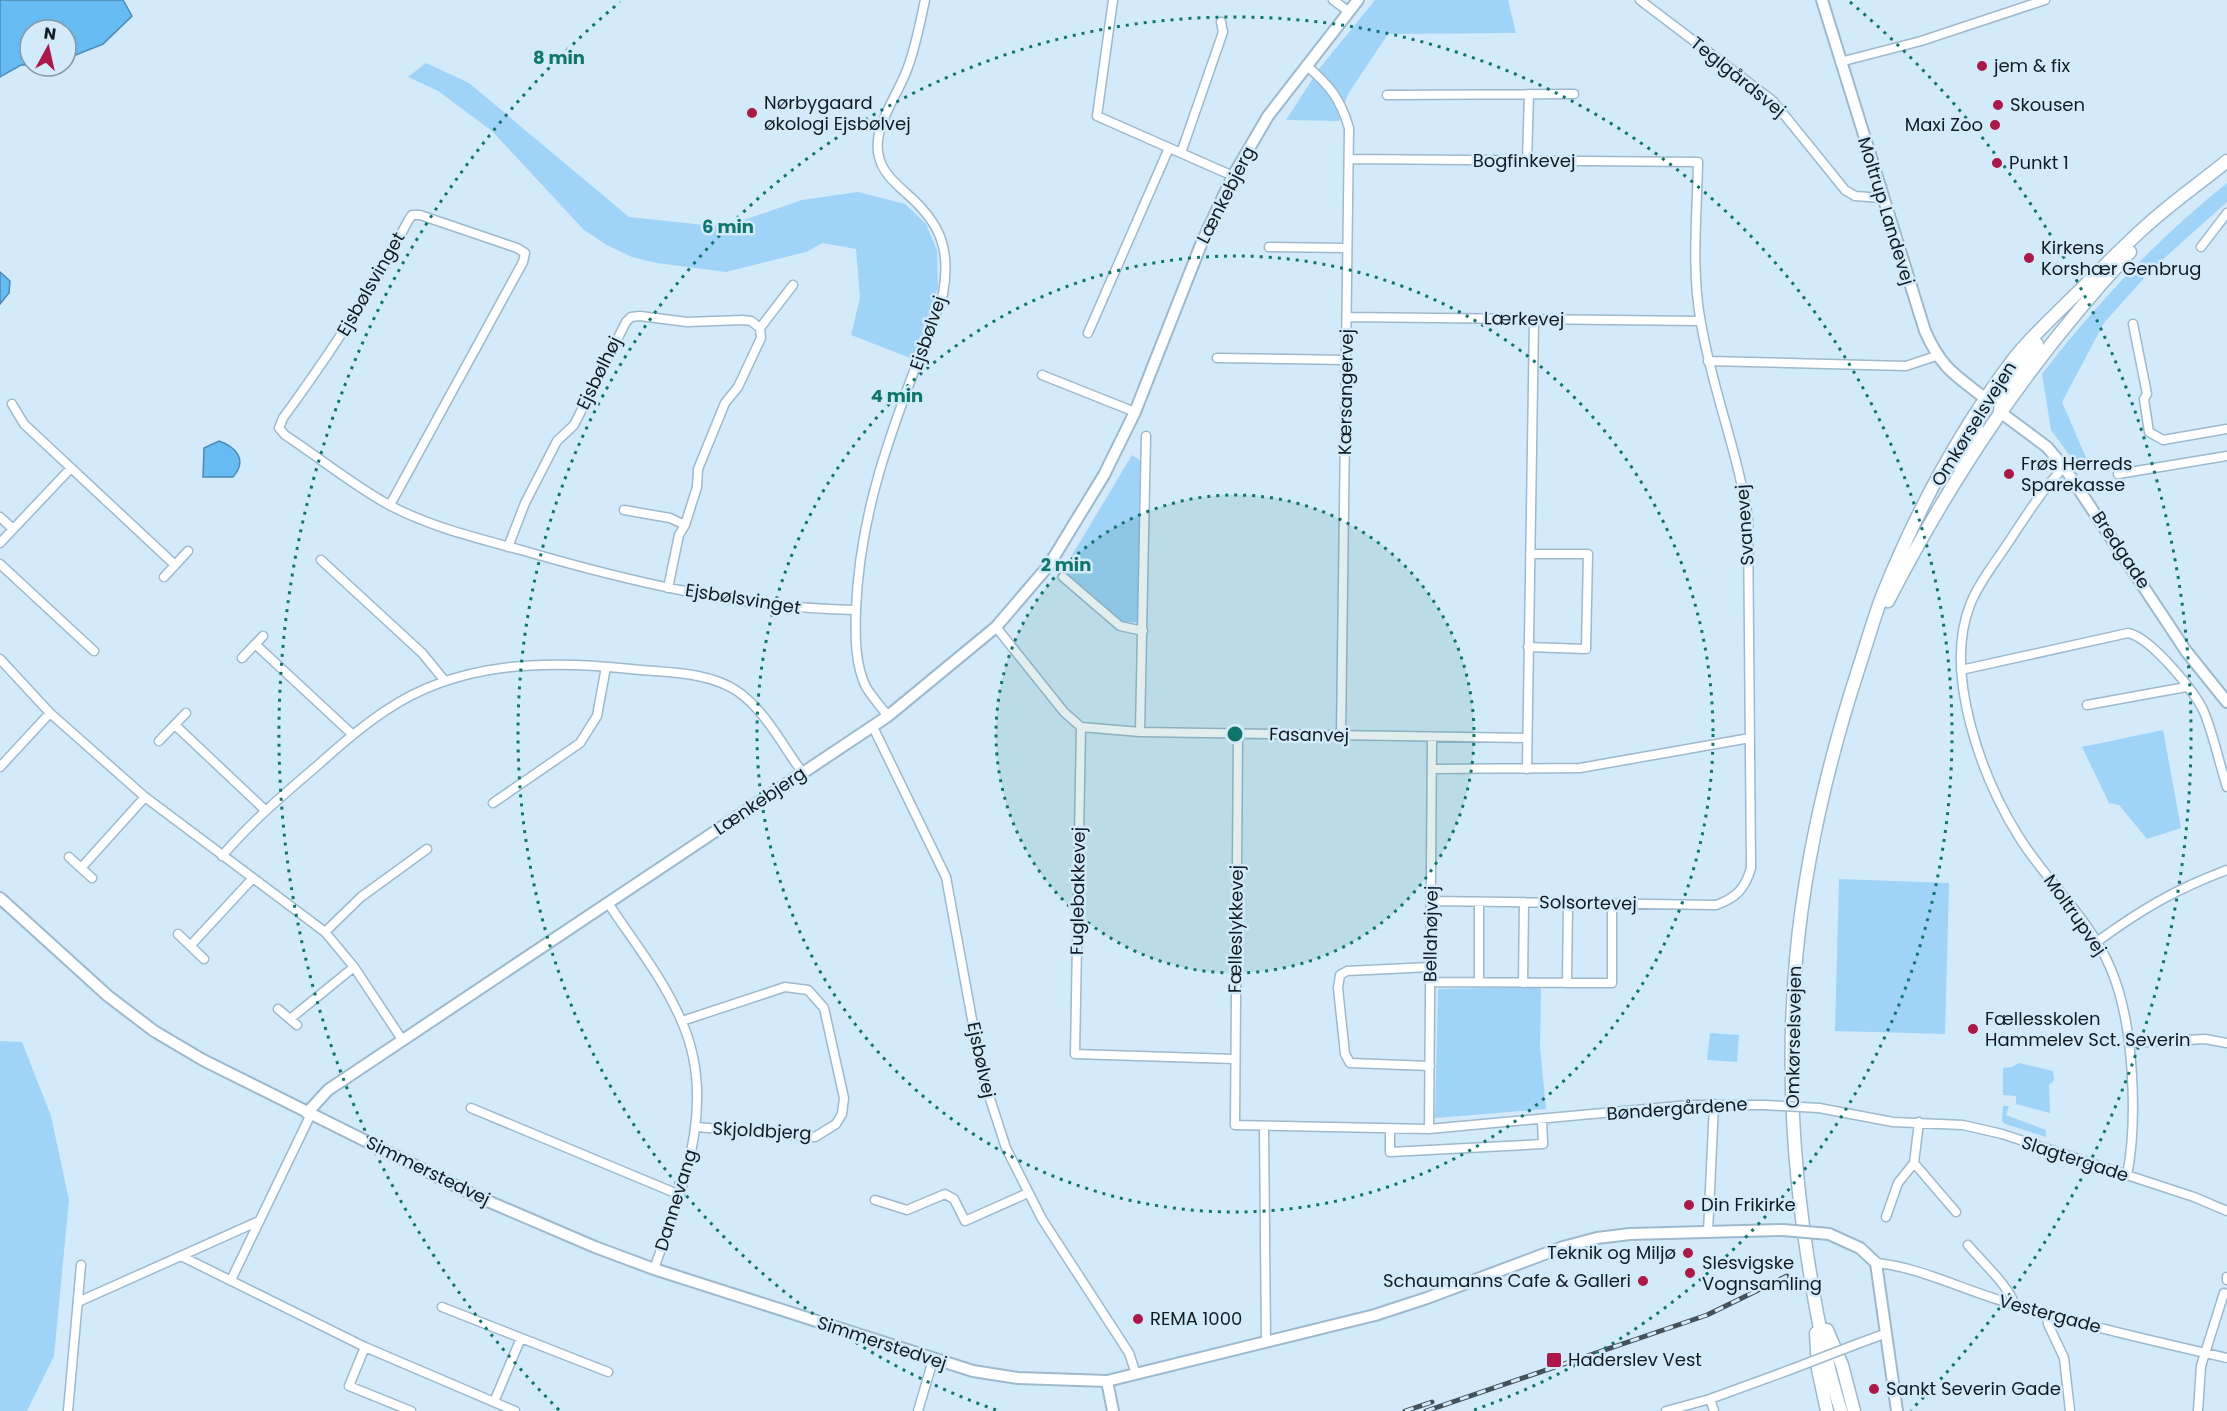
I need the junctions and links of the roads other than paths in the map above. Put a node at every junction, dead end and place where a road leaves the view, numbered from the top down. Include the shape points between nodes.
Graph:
1 (925, 0) edge
2 (1113, 0) edge
3 (1333, 0) edge
4 (1358, 0) edge
5 (1640, 0) edge
6 (1822, 0) edge
7 (2045, 0) edge
8 (1348, 11) junction
9 (1221, 22) dead end
10 (1840, 62) junction
11 (1306, 65) junction
12 (1529, 94) junction
13 (1574, 94) dead end
14 (1388, 95) dead end
15 (1169, 148) junction
16 (1181, 153) junction
17 (1350, 159) junction
18 (1527, 161) junction
19 (2227, 161) edge
20 (1698, 162) joint
21 (1233, 176) junction
22 (1883, 198) junction
23 (2178, 201) junction
24 (2227, 213) edge
25 (1269, 247) dead end
26 (2201, 247) dead end
27 (1347, 248) junction
28 (794, 285) dead end
29 (1347, 317) junction
30 (2052, 318) junction
31 (1534, 319) junction
32 (1700, 321) junction
33 (2133, 324) dead end
34 (760, 328) junction
35 (1088, 333) dead end
36 (1936, 356) junction
37 (1217, 358) dead end
38 (1346, 360) junction
39 (1708, 361) junction
40 (1042, 375) dead end
41 (1986, 399) junction
42 (12, 404) dead end
43 (1135, 412) junction
44 (2000, 412) junction
45 (2227, 429) edge
46 (1146, 436) dead end
47 (2227, 456) edge
48 (2064, 467) junction
49 (71, 468) junction
50 (2118, 474) dead end
51 (390, 505) junction
52 (624, 510) dead end
53 (1936, 511) junction
54 (0, 517) edge
55 (685, 525) junction
56 (13, 529) junction
57 (0, 543) edge
58 (508, 547) junction
59 (188, 551) dead end
60 (1530, 554) junction
61 (321, 560) dead end
62 (0, 564) edge
63 (175, 565) junction
64 (164, 577) dead end
65 (1063, 578) dead end
66 (668, 588) junction
67 (856, 610) junction
68 (996, 627) junction
69 (1143, 631) junction
70 (263, 636) dead end
71 (255, 644) junction
72 (1528, 647) junction
73 (94, 651) dead end
74 (242, 658) dead end
75 (0, 659) edge
76 (1860, 666) junction
77 (606, 667) junction
78 (1961, 670) junction
79 (445, 681) junction
80 (2186, 687) junction
81 (2227, 702) edge
82 (2087, 705) dead end
83 (50, 713) junction
84 (186, 713) dead end
85 (888, 716) junction
86 (175, 725) junction
87 (873, 727) junction
88 (1081, 727) junction
89 (1140, 732) junction
90 (1238, 734) junction
91 (353, 735) junction
92 (1341, 735) junction
93 (1432, 738) junction
94 (1526, 738) junction
95 (1750, 738) junction
96 (159, 741) dead end
97 (0, 767) edge
98 (1433, 769) junction
99 (1527, 769) junction
100 (802, 772) junction
101 (2227, 788) edge
102 (145, 797) junction
103 (493, 803) dead end
104 (265, 810) junction
105 (427, 849) dead end
106 (69, 856) dead end
107 (222, 856) junction
108 (81, 868) junction
109 (2227, 870) edge
110 (92, 878) dead end
111 (253, 878) junction
112 (1741, 891) joint
113 (0, 898) edge
114 (1431, 901) junction
115 (1479, 902) junction
116 (608, 903) junction
117 (1524, 903) junction
118 (1568, 903) junction
119 (1612, 904) junction
120 (325, 932) junction
121 (178, 934) dead end
122 (2098, 941) junction
123 (190, 946) junction
124 (204, 958) dead end
125 (354, 967) junction
126 (1430, 967) junction
127 (1430, 982) junction
128 (1479, 982) junction
129 (1523, 983) junction
130 (1567, 983) junction
131 (278, 1009) dead end
132 (682, 1021) junction
133 (403, 1041) junction
134 (2130, 1043) junction
135 (2227, 1043) edge
136 (1234, 1059) junction
137 (1430, 1066) junction
138 (1714, 1104) junction
139 (471, 1108) dead end
140 (309, 1113) junction
141 (1542, 1120) junction
142 (1919, 1122) junction
143 (1235, 1125) joint
144 (697, 1127) junction
145 (1264, 1127) junction
146 (1429, 1129) junction
147 (1390, 1130) junction
148 (1914, 1163) junction
149 (2127, 1176) junction
150 (1028, 1193) junction
151 (680, 1195) junction
152 (875, 1200) dead end
153 (2227, 1211) edge
154 (1956, 1212) dead end
155 (1886, 1217) dead end
156 (259, 1221) junction
157 (1708, 1232) junction
158 (1968, 1245) dead end
159 (181, 1256) junction
160 (1876, 1263) junction
161 (81, 1265) dead end
162 (654, 1269) junction
163 (231, 1280) junction
164 (2224, 1293) dead end
165 (1813, 1296) junction
166 (78, 1302) junction
167 (2015, 1305) junction
168 (442, 1306) dead end
169 (2047, 1314) junction
170 (1884, 1334) junction
171 (521, 1338) junction
172 (1266, 1342) junction
173 (365, 1347) junction
174 (2206, 1353) junction
175 (2227, 1358) edge
176 (933, 1360) junction
177 (608, 1372) dead end
178 (1136, 1374) junction
179 (1107, 1380) junction
180 (1710, 1400) junction
181 (494, 1402) junction
182 (68, 1411) edge
183 (411, 1411) edge
184 (515, 1411) edge
185 (918, 1411) edge
186 (1113, 1411) edge
187 (1666, 1411) edge
188 (1714, 1411) edge
189 (1827, 1411) edge
190 (1841, 1411) edge
191 (1854, 1411) edge
192 (1897, 1411) edge
193 (2070, 1411) edge
194 (2198, 1411) edge

1 - 67 street, Ejsbølvej via 907,70 883,123 879,157 890,179 921,206 937,227 946,251 947,273 943,294 876,477 862,539
2 - 15 street via 1097,116
3 - 8 street
4 - 8 street, Lænkebjerg
5 - 22 street, Teglgårdsvej via 1773,101 1845,190 1855,196
6 - 10 street, Moltrup Landevej
7 - 10 street via 1921,41
8 - 11 street, Lænkebjerg
9 - 16 street via 1222,32
10 - 22 street, Moltrup Landevej
11 - 17 street, Kærsangervej via 1342,105 1349,128
11 - 21 street, Lænkebjerg via 1268,116
12 - 13 street
12 - 14 street
12 - 18 street
15 - 16 street
15 - 35 street
16 - 21 street
17 - 18 street, Bogfinkevej
17 - 27 street, Kærsangervej
18 - 20 street, Bogfinkevej
19 - 23 main road, Omkørselsvejen
20 - 32 street, Svanevej
21 - 43 street, Lænkebjerg via 1202,242
22 - 36 street, Moltrup Landevej via 1915,307
23 - 30 main road, Omkørselsvejen via 2148,224
23 - 44 main road, Omkørselsvejen via 2092,292
24 - 26 street
25 - 27 street
27 - 29 street, Kærsangervej
28 - 34 street
29 - 31 street, Lærkevej
29 - 38 street, Kærsangervej
30 - 41 main road, Omkørselsvejen via 2014,358
30 - 44 main road via 2005,386
31 - 32 street, Lærkevej
31 - 60 street
32 - 39 street, Svanevej
33 - 45 street via 2149,432 2163,440
34 - 55 street via 761,338 726,403 698,469 697,487
34 - 58 street, Ejsbølhøj via 743,320 687,322 631,317 574,425 557,441 525,503
36 - 39 street via 1906,366
36 - 41 street, Moltrup Landevej via 1951,374
37 - 38 street
38 - 92 street, Kærsangervej
39 - 95 street, Svanevej via 1742,477 1748,519
40 - 43 street
41 - 44 main road
41 - 53 main road via 1980,423 1949,477
41 - 76 main road, Omkørselsvejen via 1948,459 1907,540 1882,597
42 - 49 street via 24,424
43 - 68 street, Lænkebjerg via 1104,475 1049,565
44 - 48 street, Bredgade via 2047,447
44 - 53 main road, Omkørselsvejen
46 - 69 street
47 - 50 street
48 - 78 street, Moltrupvej via 2042,490 1970,605
48 - 81 street, Bredgade via 2186,651
49 - 56 street
49 - 63 street
51 - 51 street, Ejsbølsvinget via 525,254 420,215 412,215 408,220 371,291 279,428
51 - 58 street, Ejsbølsvinget
52 - 55 street via 670,518
53 - 76 main road, Omkørselsvejen via 1887,603
54 - 56 street
55 - 66 street via 679,535
56 - 57 street
58 - 66 street, Ejsbølsvinget
59 - 63 street
60 - 72 street
60 - 72 street via 1587,554 1586,649
61 - 79 street via 422,653
62 - 73 street
63 - 64 street
65 - 69 street via 1120,626
66 - 67 street, Ejsbølsvinget via 741,603
67 - 85 street, Ejsbølvej via 859,662 866,687
68 - 85 street, Lænkebjerg
68 - 88 street via 1064,712
69 - 89 street
70 - 71 street
71 - 74 street
71 - 91 street
72 - 94 street
75 - 83 street
76 - 165 main road, Omkørselsvejen via 1823,789 1795,945 1791,1082 1797,1182
77 - 79 street via 516,665
77 - 100 street via 704,678 738,692 757,710
77 - 103 street via 597,716 580,743
78 - 80 street via 2128,633 2147,642
78 - 122 street, Moltrupvej via 1979,750 1998,799 2020,839
79 - 91 street via 412,695
80 - 82 street
80 - 101 street via 2204,710
83 - 97 street
83 - 102 street
84 - 86 street
85 - 87 street, Lænkebjerg
86 - 96 street
86 - 104 street
87 - 100 street, Lænkebjerg
87 - 150 street, Ejsbølvej via 946,877 982,1074 1006,1148
88 - 89 street, Fasanvej
88 - 136 street, Fuglebakkevej via 1075,1054
89 - 90 street, Fasanvej
90 - 92 street, Fasanvej
90 - 136 street, Fælleslykkevej
91 - 104 street
92 - 93 street, Fasanvej
93 - 94 street, Fasanvej
93 - 98 street, Bellahøjvej
94 - 99 street
95 - 99 street via 1615,764
95 - 112 street, Svanevej via 1751,868
98 - 99 street
98 - 114 street, Bellahøjvej
100 - 116 street, Lænkebjerg
102 - 107 street
102 - 108 street
104 - 107 street
105 - 120 street via 361,897
106 - 108 street
107 - 111 street
108 - 110 street
109 - 122 street via 2145,907
111 - 120 street
111 - 123 street
112 - 119 street, Solsortevej via 1716,905
113 - 140 street, Simmerstedvej via 108,996 154,1031
114 - 115 street, Solsortevej
114 - 126 street, Bellahøjvej
115 - 117 street, Solsortevej
115 - 128 street
116 - 132 street, Dannevang
116 - 133 street, Lænkebjerg
117 - 118 street, Solsortevej
117 - 129 street
118 - 119 street, Solsortevej
118 - 130 street
119 - 130 street via 1612,983
120 - 125 street
121 - 123 street
122 - 134 street, Moltrupvej via 2118,988
123 - 124 street
125 - 131 street via 293,1022
125 - 133 street
126 - 127 street, Bellahøjvej
126 - 137 street via 1347,971 1340,975 1338,988 1345,1054 1350,1063
127 - 128 street
127 - 137 street, Bellahøjvej
128 - 129 street
129 - 130 street
132 - 144 street, Dannevang via 697,1084
132 - 144 street, Skjoldbjerg via 785,987 808,990 824,1008 844,1098 836,1124 815,1137
133 - 140 street, Lænkebjerg via 328,1090
134 - 135 street via 2205,1038
134 - 149 street, Moltrupvej via 2132,1137
136 - 143 street, Fælleslykkevej
137 - 146 street, Bellahøjvej
138 - 141 street, Bøndergårdene
138 - 142 street, Bøndergårdene, bridge via 1820,1108 1893,1122
138 - 157 street
139 - 151 street
140 - 156 street
140 - 162 street, Simmerstedvej via 476,1196
141 - 146 street, Bøndergårdene
141 - 147 street via 1543,1144 1461,1150 1390,1152
142 - 148 street
142 - 149 street, Slagtergade via 1963,1125 2002,1134
143 - 145 street, Bøndergårdene
144 - 151 street, Dannevang
145 - 147 street, Bøndergårdene
145 - 172 street
146 - 147 street, Bøndergårdene
148 - 154 street
148 - 155 street via 1899,1183
149 - 153 street, Slagtergade
150 - 152 street via 965,1221 954,1199 945,1194 907,1210
150 - 178 street, Ejsbølvej via 1129,1353
151 - 162 street, Dannevang
156 - 159 street
156 - 163 street
157 - 160 street, Simmerstedvej, bridge via 1783,1230 1829,1234 1852,1243
157 - 172 street, Simmerstedvej via 1630,1234 1563,1247 1427,1298
158 - 167 street via 2011,1292
159 - 163 street
159 - 166 street
160 - 167 street, Vestergade via 1896,1265
160 - 170 street
161 - 166 street
162 - 176 street, Simmerstedvej
163 - 173 street
164 - 174 street
165 - 189 main road via 1818,1369
165 - 190 main road, Omkørselsvejen
165 - 191 main road via 1842,1365
166 - 182 street
167 - 169 street, Vestergade
168 - 171 street
169 - 174 street, Vestergade
169 - 193 street via 2064,1358
170 - 180 street, bridge
170 - 192 street
171 - 177 street
171 - 181 street
172 - 178 street, Simmerstedvej
173 - 181 street
173 - 183 street via 349,1386
174 - 175 street, Vestergade
174 - 194 street via 2201,1366
176 - 179 street, Simmerstedvej via 1018,1378
176 - 185 street
178 - 179 street, Simmerstedvej
179 - 186 street
180 - 187 street
180 - 188 street
181 - 184 street

